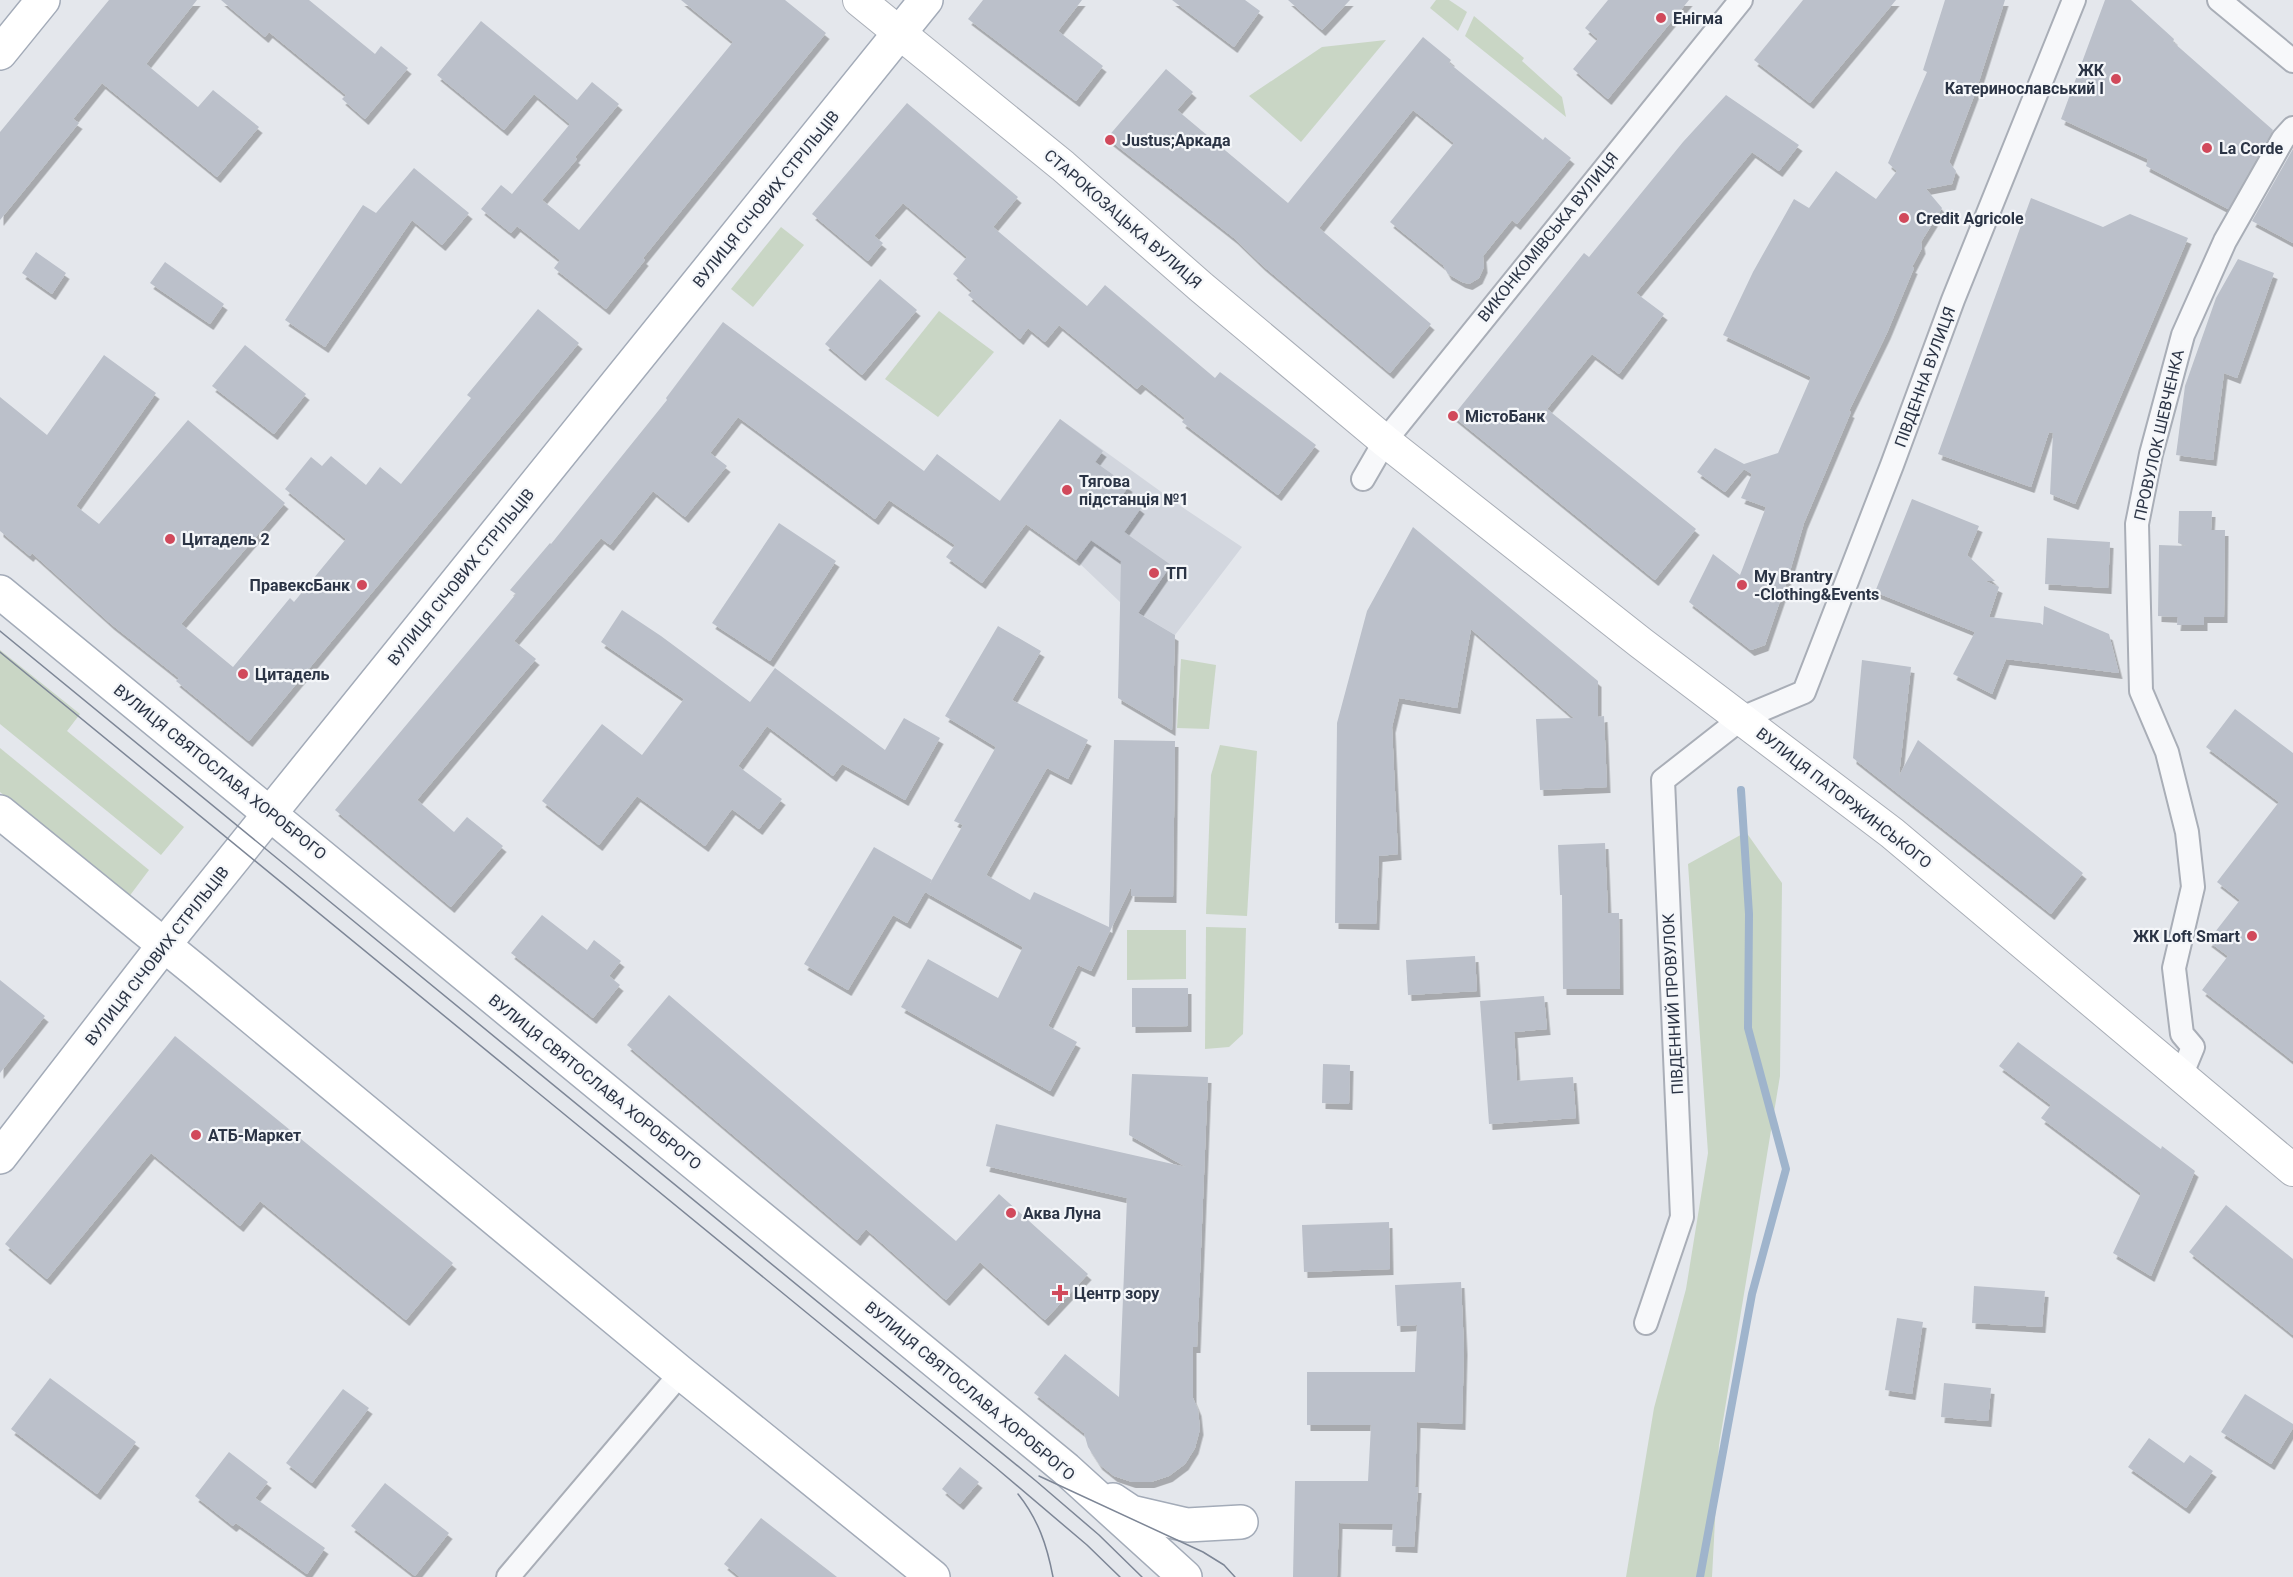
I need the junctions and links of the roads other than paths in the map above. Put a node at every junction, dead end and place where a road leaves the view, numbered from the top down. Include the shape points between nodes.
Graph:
1 (43, 0) edge
2 (859, 0) edge
3 (926, 0) edge
4 (1741, 0) edge
5 (2074, 0) edge
6 (2219, 0) edge
7 (900, 32) junction
8 (0, 53) edge
9 (2293, 61) edge
10 (2293, 128) edge
11 (1385, 441) junction
12 (1363, 479) dead end
13 (0, 592) edge
14 (1742, 718) junction
15 (0, 812) edge
16 (271, 814) junction
17 (164, 945) junction
18 (2181, 1076) junction
19 (0, 1157) edge
20 (2293, 1170) edge
21 (1646, 1323) dead end
22 (681, 1373) junction
23 (1066, 1469) junction
24 (1241, 1522) dead end
25 (508, 1577) edge
26 (933, 1577) edge
27 (1185, 1577) edge

1 - 8 main road
2 - 7 street, СТАРОКОЗАЦЬКА ВУЛИЦЯ
3 - 7 main road, ВУЛИЦЯ СІЧОВИХ СТРІЛЬЦІВ
4 - 11 street, ВИКОНКОМІВСЬКА ВУЛИЦЯ
5 - 14 street, ПІВДЕННА ВУЛИЦЯ via 1953,300 1804,692
6 - 9 street
7 - 11 street, СТАРОКОЗАЦЬКА ВУЛИЦЯ
7 - 16 main road, ВУЛИЦЯ СІЧОВИХ СТРІЛЬЦІВ
10 - 18 street, ПРОВУЛОК ШЕВЧЕНКА via 2225,241 2183,335 2137,524 2141,691 2167,752 2187,832 2193,887 2174,968 2182,1034 2193,1047
11 - 12 street, ВИКОНКОМІВСЬКА ВУЛИЦЯ
11 - 14 street, ВУЛИЦЯ ПАТОРЖИНСЬКОГО
13 - 16 main road, ВУЛИЦЯ СВЯТОСЛАВА ХОРОБРОГО
14 - 18 street, ВУЛИЦЯ ПАТОРЖИНСЬКОГО via 1892,833
14 - 21 street, ПІВДЕННИЙ ПРОВУЛОК via 1663,780 1682,1217
15 - 17 main road
16 - 17 main road, ВУЛИЦЯ СІЧОВИХ СТРІЛЬЦІВ
16 - 23 main road, ВУЛИЦЯ СВЯТОСЛАВА ХОРОБРОГО
17 - 19 main road, ВУЛИЦЯ СІЧОВИХ СТРІЛЬЦІВ
17 - 22 main road
18 - 20 street, ВУЛИЦЯ ПАТОРЖИНСЬКОГО
22 - 25 street
22 - 26 main road
23 - 24 main road via 1131,1512 1187,1525
23 - 27 main road, ВУЛИЦЯ СВЯТОСЛАВА ХОРОБРОГО

